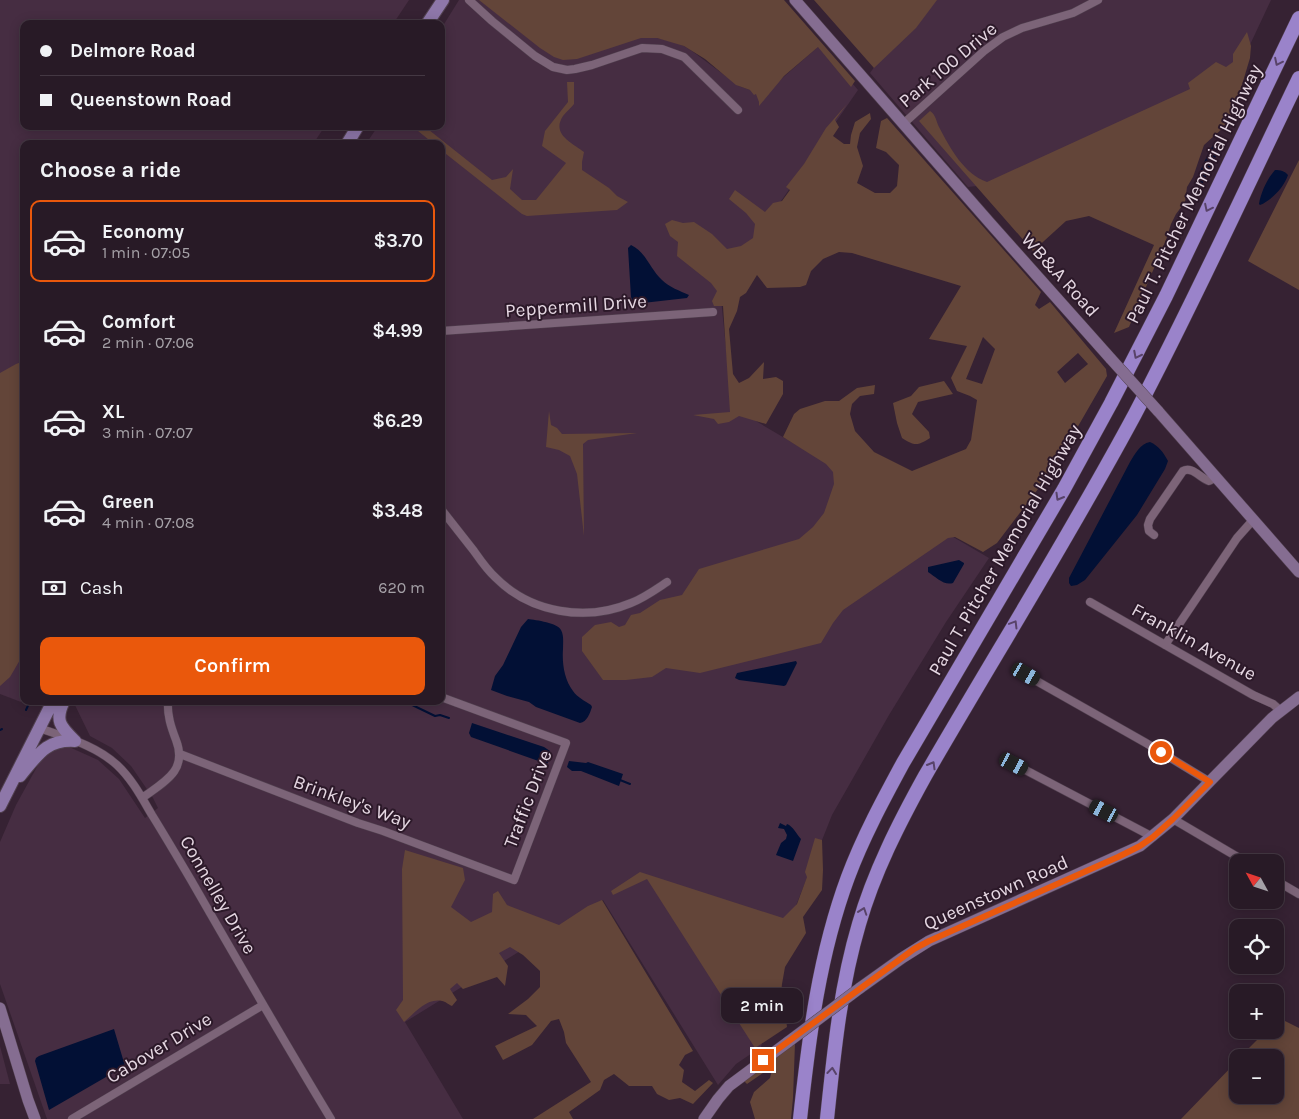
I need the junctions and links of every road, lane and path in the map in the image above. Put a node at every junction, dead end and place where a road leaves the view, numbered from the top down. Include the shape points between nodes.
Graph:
1 (443, 0) edge
2 (469, 0) edge
3 (795, 0) edge
4 (1098, 0) edge
5 (1299, 18) edge
6 (430, 20) edge
7 (1299, 78) edge
8 (738, 110) dead end
9 (904, 124) junction
10 (713, 312) dead end
11 (445, 331) edge
12 (1215, 478) junction
13 (445, 514) edge
14 (1252, 520) junction
15 (1154, 535) dead end
16 (1299, 572) edge
17 (667, 582) dead end
18 (1090, 602) dead end
19 (1164, 645) junction
20 (1026, 674) dead end
21 (1299, 697) edge
22 (445, 698) edge
23 (51, 705) edge
24 (63, 705) edge
25 (168, 705) edge
26 (1281, 711) junction
27 (39, 728) junction
28 (75, 740) junction
29 (180, 754) junction
30 (1014, 764) dead end
31 (1210, 782) junction
32 (6, 794) junction
33 (142, 798) junction
34 (0, 806) edge
35 (1173, 819) junction
36 (1153, 837) junction
37 (1232, 854) edge
38 (514, 880) joint
39 (1284, 885) edge
40 (1299, 894) edge
41 (262, 1005) junction
42 (0, 1008) edge
43 (35, 1119) edge
44 (72, 1119) edge
45 (331, 1119) edge
46 (704, 1119) edge
47 (800, 1119) edge
48 (827, 1119) edge

1 - 6 main road
2 - 8 street via 535,56 553,67 575,70 642,48 662,49 684,57
3 - 9 street, WB&A Road
4 - 9 street, Park 100 Drive via 1073,13 1003,37
5 -> 47 highway, Paul T. Pitcher Memorial Highway via 1111,403 1064,489 902,763 861,845 825,952
48 -> 7 highway via 835,1040 848,965 871,887 884,857 926,776 1134,414
9 - 12 street, WB&A Road, bridge
10 - 11 street, Peppermill Drive
12 - 14 street, WB&A Road
12 - 15 street via 1209,482 1190,470 1183,471 1150,518 1149,531
13 - 17 street via 497,580 522,598 543,607 575,613 610,610 639,600
14 - 16 street, WB&A Road
14 - 19 street
18 - 19 street, Franklin Avenue
19 - 26 street, Franklin Avenue
20 - 31 street
21 - 26 street, Queenstown Road
22 - 38 street, Traffic Drive via 566,742
23 - 27 main road
24 - 28 main road via 60,724
25 - 29 street via 169,721
26 - 31 street, Queenstown Road
27 - 28 street, Connelley Drive
27 - 32 main road
28 - 32 main road via 58,742 43,749
28 - 33 street, Connelley Drive via 113,762
29 - 33 street via 171,776
29 - 38 street, Brinkley's Way
30 - 36 street
31 - 35 street, Queenstown Road
32 - 34 main road
33 - 41 street, Connelley Drive
35 - 36 street, Queenstown Road
35 - 37 street
36 - 46 street, Queenstown Road, bridge via 1122,856 929,941 729,1086
39 - 40 street
41 - 44 street, Cabover Drive
41 - 45 street, Connelley Drive
42 - 43 street

